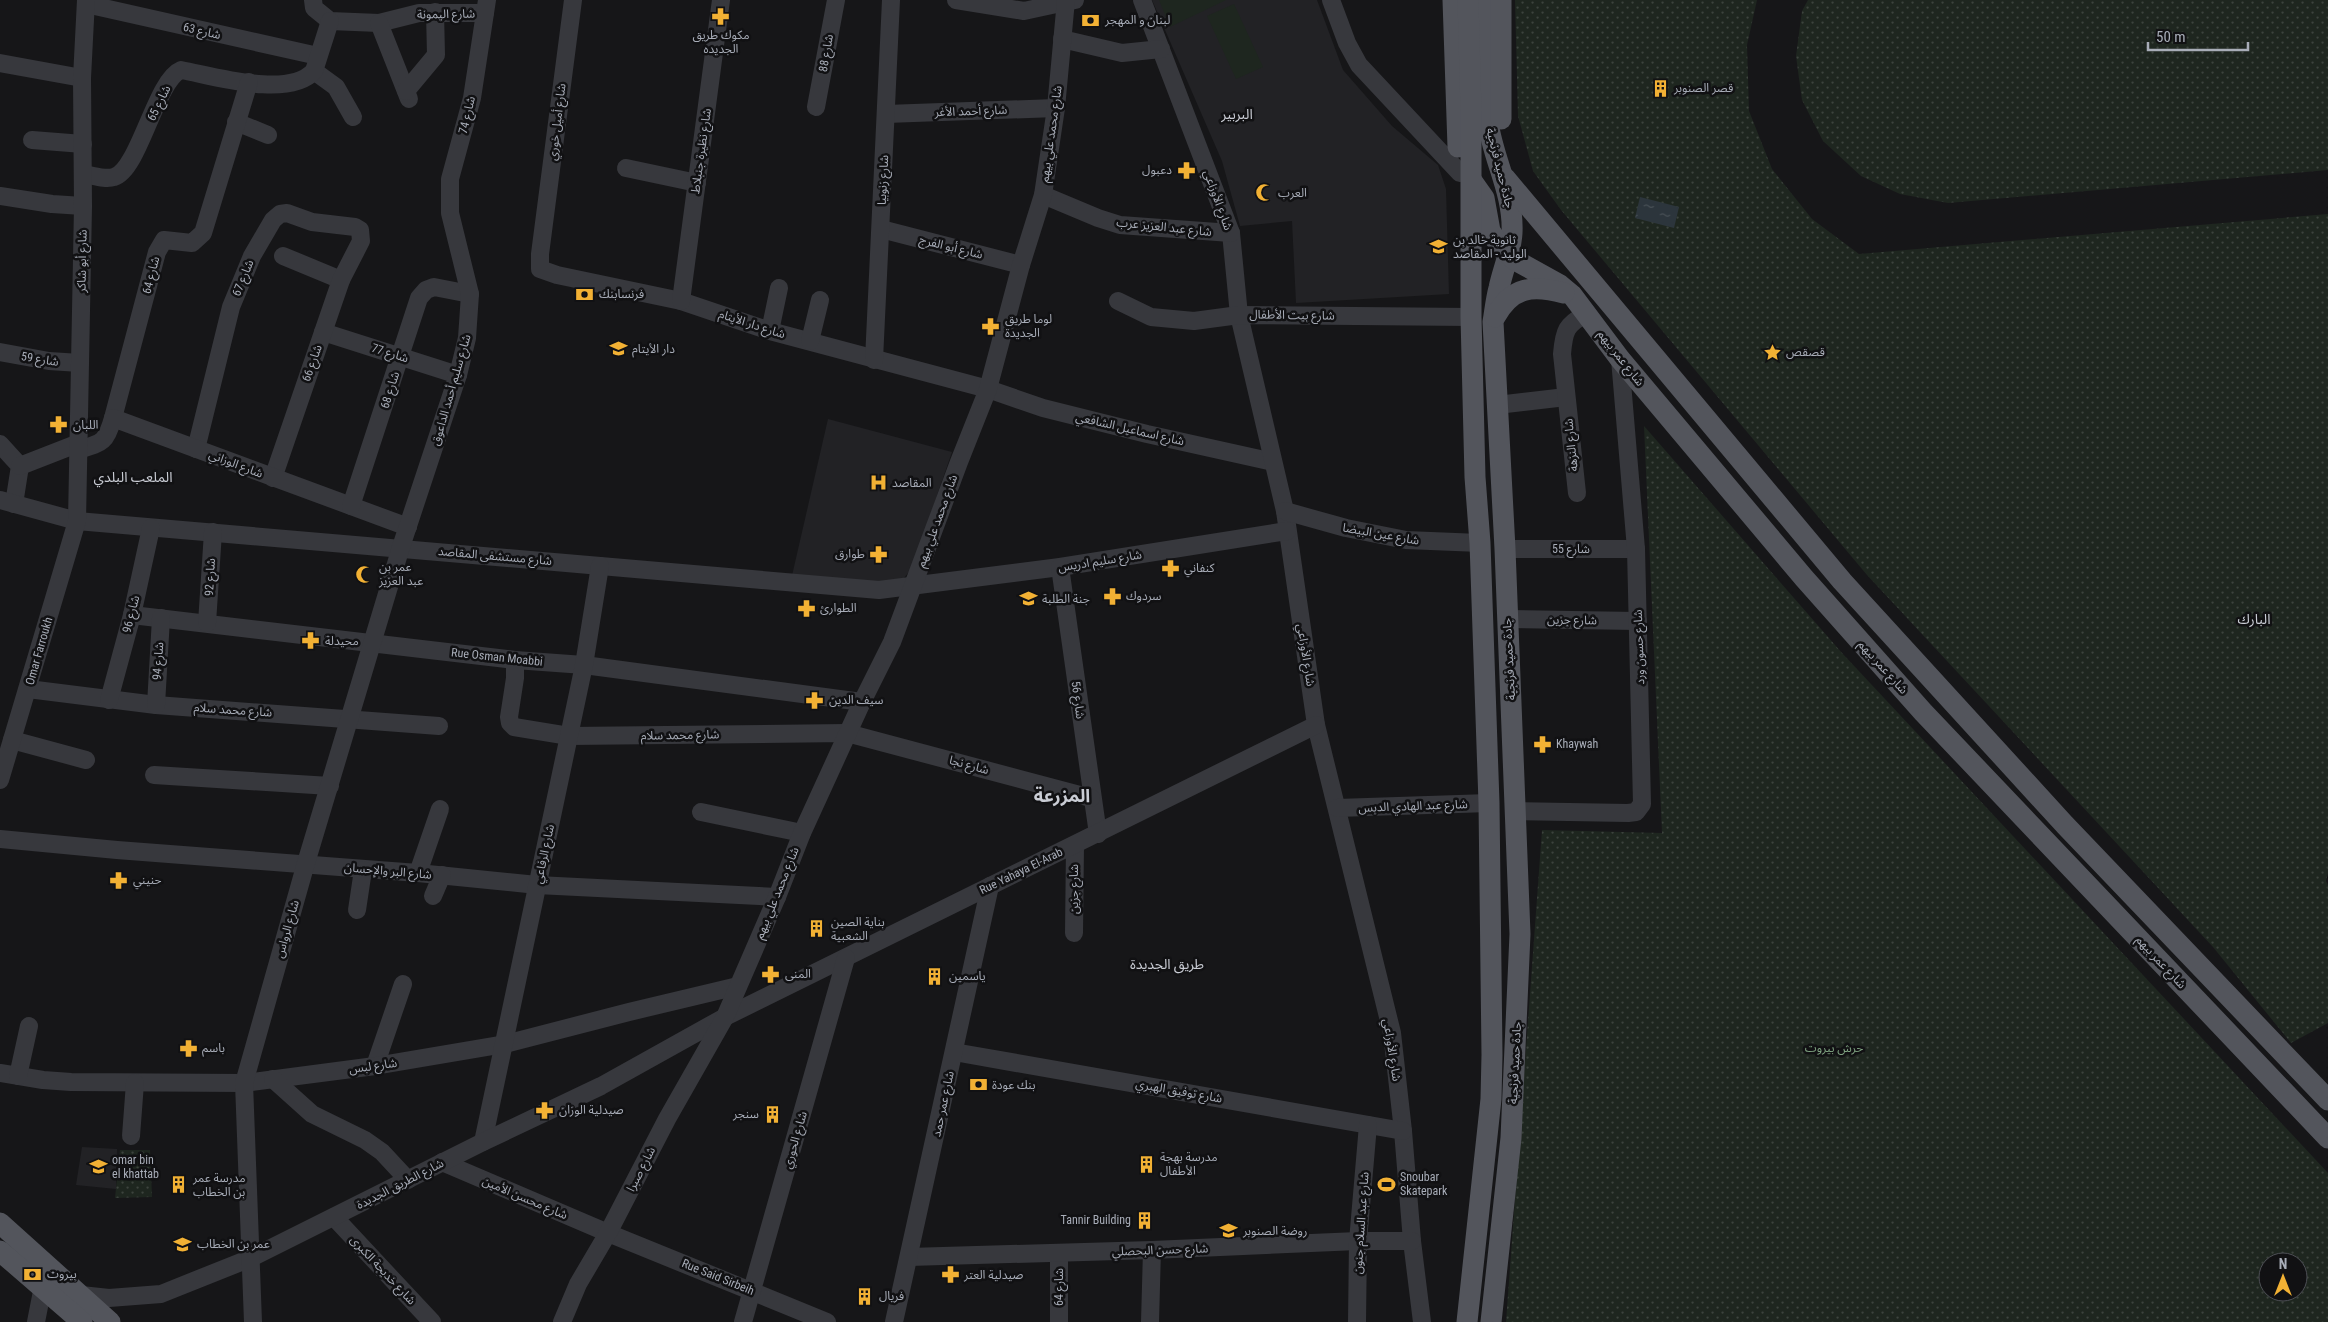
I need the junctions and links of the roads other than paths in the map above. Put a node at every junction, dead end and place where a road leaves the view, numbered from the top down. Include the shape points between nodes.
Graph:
1 (313, 0) edge
2 (573, 0) edge
3 (721, 0) edge
4 (836, 0) edge
5 (890, 0) edge
6 (956, 0) edge
7 (1142, 0) edge
8 (1331, 0) edge
9 (1453, 0) edge
10 (1468, 0) edge
11 (1484, 0) edge
12 (1500, 0) edge
13 (86, 2) edge
14 (1060, 2) edge
15 (486, 7) edge
16 (435, 12) junction
17 (330, 21) junction
18 (379, 23) junction
19 (1062, 39) junction
20 (1161, 49) junction
21 (0, 63) edge
22 (316, 63) junction
23 (82, 78) junction
24 (249, 82) junction
25 (816, 107) dead end
26 (1056, 108) junction
27 (886, 114) junction
28 (353, 117) dead end
29 (236, 122) junction
30 (268, 135) dead end
31 (32, 140) dead end
32 (83, 144) junction
33 (626, 168) dead end
34 (1502, 170) junction
35 (83, 174) junction
36 (1465, 176) junction
37 (697, 183) junction
38 (1042, 195) junction
39 (0, 196) edge
40 (83, 206) junction
41 (454, 229) joint
42 (881, 229) junction
43 (1230, 233) junction
44 (542, 244) joint
45 (356, 250) joint
46 (283, 256) dead end
47 (1509, 256) junction
48 (1021, 265) junction
49 (341, 280) junction
50 (779, 288) dead end
51 (470, 294) junction
52 (1572, 295) junction
53 (820, 300) dead end
54 (681, 301) junction
55 (1118, 301) dead end
56 (1587, 313) junction
57 (1239, 315) junction
58 (1471, 317) junction
59 (1492, 322) junction
60 (770, 331) junction
61 (322, 332) junction
62 (1636, 335) junction
63 (810, 342) junction
64 (0, 352) edge
65 (400, 355) junction
66 (1620, 359) junction
67 (874, 360) junction
68 (80, 363) junction
69 (458, 375) junction
70 (988, 389) junction
71 (1566, 398) junction
72 (1497, 405) junction
73 (113, 418) junction
74 (0, 444) edge
75 (78, 447) junction
76 (196, 449) junction
77 (1273, 462) junction
78 (20, 466) junction
79 (273, 478) junction
80 (1577, 493) dead end
81 (7, 502) edge
82 (351, 506) junction
83 (1285, 511) junction
84 (77, 521) junction
85 (408, 527) junction
86 (151, 528) junction
87 (213, 532) junction
88 (1287, 532) junction
89 (1480, 544) junction
90 (401, 548) junction
91 (1505, 549) junction
92 (1636, 549) junction
93 (600, 566) junction
94 (1060, 567) junction
95 (913, 586) junction
96 (132, 615) junction
97 (161, 618) junction
98 (1507, 619) junction
99 (1638, 621) junction
100 (207, 623) junction
101 (373, 642) junction
102 (515, 660) junction
103 (584, 665) junction
104 (28, 689) junction
105 (109, 700) junction
106 (862, 702) junction
107 (156, 705) junction
108 (351, 718) junction
109 (1316, 725) junction
110 (438, 726) dead end
111 (848, 732) junction
112 (568, 736) junction
113 (12, 740) junction
114 (86, 760) dead end
115 (154, 775) dead end
116 (0, 780) edge
117 (330, 786) junction
118 (1091, 798) junction
119 (1489, 803) junction
120 (1337, 808) junction
121 (440, 809) dead end
122 (1514, 812) junction
123 (707, 818) dead end
124 (802, 833) junction
125 (1098, 834) junction
126 (0, 839) edge
127 (1075, 845) junction
128 (306, 863) junction
129 (363, 870) junction
130 (418, 872) junction
131 (442, 875) junction
132 (537, 885) junction
133 (990, 886) junction
134 (433, 896) dead end
135 (777, 897) junction
136 (357, 910) dead end
137 (1074, 933) dead end
138 (846, 958) junction
139 (403, 984) dead end
140 (738, 986) junction
141 (725, 1018) junction
142 (29, 1026) dead end
143 (505, 1044) junction
144 (954, 1052) junction
145 (375, 1066) junction
146 (0, 1073) edge
147 (18, 1076) junction
148 (273, 1079) junction
149 (134, 1083) junction
150 (244, 1083) junction
151 (2328, 1100) edge
152 (1368, 1125) junction
153 (1404, 1131) junction
154 (131, 1136) dead end
155 (2328, 1138) edge
156 (483, 1142) junction
157 (442, 1162) junction
158 (408, 1180) junction
159 (334, 1217) junction
160 (0, 1223) edge
161 (608, 1234) junction
162 (1358, 1241) junction
163 (1412, 1242) junction
164 (1152, 1250) junction
165 (0, 1251) edge
166 (1059, 1253) junction
167 (909, 1257) junction
168 (251, 1258) junction
169 (48, 1267) junction
170 (42, 1288) junction
171 (752, 1291) junction
172 (81, 1295) junction
173 (63, 1307) junction
174 (36, 1322) edge
175 (82, 1322) edge
176 (110, 1322) edge
177 (254, 1322) edge
178 (432, 1322) edge
179 (562, 1322) edge
180 (743, 1322) edge
181 (827, 1322) edge
182 (894, 1322) edge
183 (1059, 1322) edge
184 (1150, 1322) edge
185 (1357, 1322) edge
186 (1422, 1322) edge
187 (1467, 1322) edge
188 (1491, 1322) edge

1 - 17 street via 314,8
2 - 44 street, شارع أميل خوري
3 - 37 street, شارع نظيرة جنبلاط via 700,99
4 - 25 street, شارع 88
5 - 27 street, شارع زنوبيا
6 - 14 street via 1024,11
7 - 20 street, شارع الأوزاعي
8 - 36 street, شارع عمر بيهم via 1359,65
9 - 36 main road via 1455,108
10 - 36 main road, جادة حميد فرنجية
11 - 34 main road, جادة حميد فرنجية via 1488,120 1492,145
12 - 34 main road
13 - 22 street, شارع 63 via 232,38
13 - 23 street, شارع أبو شاكر
14 - 19 street, شارع محمد علي بيهم
15 - 16 street, شارع اليمونة
15 - 41 street, شارع 74 via 472,98 450,179 450,213
16 - 18 street, شارع اليمونة
16 - 18 street via 436,55 408,96
17 - 18 street, شارع اليمونة
17 - 22 street
19 - 20 street via 1122,53
19 - 26 street, شارع محمد علي بيهم
20 - 43 street, شارع الأوزاعي
21 - 23 street
22 - 24 street, شارع 65 via 309,77 285,84
22 - 28 street via 336,87
23 - 32 street, شارع أبو شاكر
24 - 29 street, شارع 64
24 - 35 street, شارع 65 via 177,71 123,172 108,178
26 - 27 street, شارع أحمد الأغر
26 - 38 street, شارع محمد علي بيهم
27 - 42 street, شارع زنوبيا
29 - 30 street
29 - 73 street, شارع 64 via 203,233 192,242 164,240 157,252
31 - 32 street
32 - 35 street, شارع أبو شاكر
33 - 37 street
34 - 47 main road, جادة حميد فرنجية via 1511,212
34 - 62 main road, شارع عمر بيهم
35 - 40 street, شارع أبو شاكر
36 - 47 main road, شارع عمر بيهم via 1484,198 1490,231
36 - 58 main road, جادة حميد فرنجية via 1460,228 1470,254
37 - 54 street, شارع نظيرة جنبلاط
38 - 43 street, شارع عبد العزيز عرب via 1120,225
38 - 48 street, شارع محمد علي بيهم
39 - 40 street
40 - 68 street, شارع أبو شاكر
41 - 51 street, شارع سليم أحمد الداعوق
42 - 48 street, شارع أبو الفرج
42 - 67 street, شارع زنوبيا
43 - 57 street, شارع الأوزاعي
44 - 54 street, شارع دار الأيتام via 539,267 543,271
45 - 49 street, شارع 66
45 - 76 street, شارع 67 via 361,235 355,227 312,222 287,213 273,220 252,256 231,307
46 - 49 street
47 - 52 main road, شارع عمر بيهم
47 - 59 main road, جادة حميد فرنجية
48 - 70 street, شارع محمد علي بيهم
49 - 61 street, شارع 66
50 - 60 street
51 - 65 street, شارع 68 via 434,287 426,290 419,298
51 - 69 street, شارع سليم أحمد الداعوق via 469,323
52 - 56 main road, شارع عمر بيهم
52 - 59 main road via 1547,289 1521,291 1507,299
53 - 63 street
54 - 60 street, شارع دار الأيتام
55 - 57 street, شارع بيت الأطفال via 1151,317 1163,319 1194,321
56 - 66 main road, شارع عمر بيهم
56 - 71 street, شارع النزهة via 1572,322 1563,337
57 - 58 street, شارع بيت الأطفال
57 - 77 street, شارع الأوزاعي
58 - 89 main road, جادة حميد فرنجية
59 - 72 main road, جادة حميد فرنجية
60 - 63 street, شارع دار الأيتام
61 - 65 street, شارع 77
61 - 79 street, شارع 66
62 - 66 main road
62 - 151 main road, شارع عمر بيهم via 1842,581 2065,825
63 - 67 street, شارع دار الأيتام
64 - 68 street, شارع 59
65 - 69 street, شارع 77
65 - 82 street, شارع 68
66 - 92 street, شارع حسون ورد
66 - 155 main road, شارع عمر بيهم via 1804,578 1923,712
67 - 70 street, شارع دار الأيتام
68 - 75 street, شارع أبو شاكر
69 - 85 street, شارع سليم أحمد الداعوق
70 - 77 street, شارع اسماعيل الشافعي via 1079,418
70 - 95 street, شارع محمد علي بيهم
71 - 72 street
71 - 80 street, شارع النزهة
72 - 91 main road, جادة حميد فرنجية
73 - 75 street via 101,443
73 - 76 street, شارع الوزاني
74 - 78 street
75 - 78 street
75 - 84 street, شارع أبو شاكر
76 - 79 street, شارع الوزاني
77 - 83 street, شارع الأوزاعي
78 - 81 street
79 - 82 street, شارع الوزاني
81 - 84 street, شارع مستشفى المقاصد
82 - 85 street, شارع الوزاني
83 - 88 street, شارع الأوزاعي
83 - 89 street, شارع عين البيضا via 1406,540
84 - 86 street, شارع مستشفى المقاصد
84 - 104 street, Omar Farroukh
85 - 90 street, شارع سليم أحمد الداعوق
86 - 87 street, شارع مستشفى المقاصد
86 - 96 street, شارع 96
87 - 90 street, شارع مستشفى المقاصد
87 - 100 street, شارع 92
88 - 94 street, شارع سليم ادريس
88 - 109 street, شارع الأوزاعي
89 - 119 main road, جادة حميد فرنجية
90 - 93 street, شارع مستشفى المقاصد
90 - 101 street, شارع الرواس
91 - 92 street, شارع 55
91 - 98 main road, جادة حميد فرنجية
92 - 99 street, شارع حسون ورد
93 - 95 street, شارع مستشفى المقاصد via 854,589
93 - 103 street, شارع الرفاعي
94 - 95 street, شارع سليم ادريس
94 - 118 street, شارع 56
95 - 106 street, شارع محمد علي بيهم via 892,642
96 - 97 street, Rue Osman Moabbi
96 - 105 street, شارع 96
97 - 100 street, Rue Osman Moabbi
97 - 107 street, شارع 94
98 - 99 street, شارع جزين
98 - 122 main road, جادة حميد فرنجية
99 - 122 street, شارع حسون ورد via 1643,798 1639,809 1628,813
100 - 101 street, Rue Osman Moabbi
101 - 102 street, Rue Osman Moabbi
101 - 108 street, شارع الرواس
102 - 103 street, Rue Osman Moabbi
102 - 112 street, شارع محمد سلام via 510,723 514,727
103 - 106 street, Rue Osman Moabbi
103 - 112 street, شارع الرفاعي
104 - 105 street, شارع محمد سلام
104 - 113 street, Omar Farroukh
105 - 107 street, شارع محمد سلام
106 - 111 street, شارع محمد علي بيهم
107 - 108 street, شارع محمد سلام
108 - 110 street, شارع محمد سلام
108 - 117 street, شارع الرواس
109 - 120 street, شارع الأوزاعي
109 - 125 street, Rue Yahaya El-Arab
111 - 112 street, شارع محمد سلام
111 - 118 street, شارع نجا
111 - 124 street, شارع محمد علي بيهم
112 - 132 street, شارع الرفاعي
113 - 114 street
113 - 116 street, Omar Farroukh
115 - 117 street
117 - 128 street, شارع الرواس
118 - 125 street, شارع 56
119 - 120 street, شارع عبد الهادي الدبس
119 - 187 main road, جادة حميد فرنجية via 1491,1099
120 - 153 street, شارع الأوزاعي via 1392,1034
121 - 130 street
122 - 188 main road, جادة حميد فرنجية via 1520,934 1516,1062
123 - 124 street
124 - 135 street, شارع محمد علي بيهم
125 - 127 street, Rue Yahaya El-Arab
126 - 128 street, شارع البر والإحسان
127 - 133 street, Rue Yahaya El-Arab
127 - 137 street, شارع جزين
128 - 129 street, شارع البر والإحسان
128 - 150 street, شارع الرواس
129 - 130 street, شارع البر والإحسان
129 - 136 street
130 - 131 street, شارع البر والإحسان
131 - 132 street, شارع البر والإحسان
131 - 134 street
132 - 135 street, شارع البر والإحسان
132 - 143 street, شارع الرفاعي
133 - 138 street, Rue Yahaya El-Arab
133 - 144 street, شارع عمر حمد
135 - 140 street, شارع محمد علي بيهم
138 - 141 street, Rue Yahaya El-Arab
138 - 171 street, شارع الحوري
139 - 145 street
140 - 141 street, شارع محمد علي بيهم
140 - 143 street, شارع لبس
141 - 156 street, شارع الطريق الجديدة via 602,1086
141 - 161 street, شارع صبرا via 667,1119
142 - 147 street
143 - 145 street, شارع لبس
143 - 156 street, شارع الرفاعي
144 - 152 street, شارع توفيق الهبري
144 - 167 street, شارع عمر حمد
145 - 148 street, شارع لبس
146 - 147 street, شارع لبس
147 - 149 street, شارع لبس via 71,1082
148 - 150 street, شارع لبس
148 - 158 street via 312,1114 382,1152
149 - 150 street, شارع لبس
149 - 154 street
150 - 168 street, شارع الرواس
152 - 153 street, شارع توفيق الهبري
152 - 162 street, شارع عبد السلام جنون
153 - 163 street, شارع الأوزاعي
156 - 157 street, شارع الطريق الجديدة
157 - 158 street, شارع الطريق الجديدة
157 - 161 street, شارع محسن الأمين
158 - 159 street, شارع الطريق الجديدة
159 - 168 street, شارع الطريق الجديدة
159 - 178 street, شارع خديجة الكبرى
160 - 169 main road
161 - 171 street, Rue Said Sirbeih
161 - 179 street, شارع صبرا via 578,1284
162 - 163 street, شارع حسن البحصلي
162 - 164 street, شارع حسن البحصلي
162 - 185 street, شارع عبد السلام جنون
163 - 186 street, شارع الأوزاعي
164 - 166 street, شارع حسن البحصلي
164 - 184 street
165 - 170 main road
166 - 167 street, شارع حسن البحصلي
166 - 183 street, شارع 64
167 - 182 street, شارع عمر حمد
168 - 172 street, شارع الطريق الجديدة via 160,1294 109,1298
168 - 177 street, شارع الرواس
169 - 170 street
169 - 172 main road
170 - 173 main road
170 - 174 street
171 - 180 street, شارع الحوري
171 - 181 street, Rue Said Sirbeih
172 - 173 street
172 - 176 main road
173 - 175 main road

